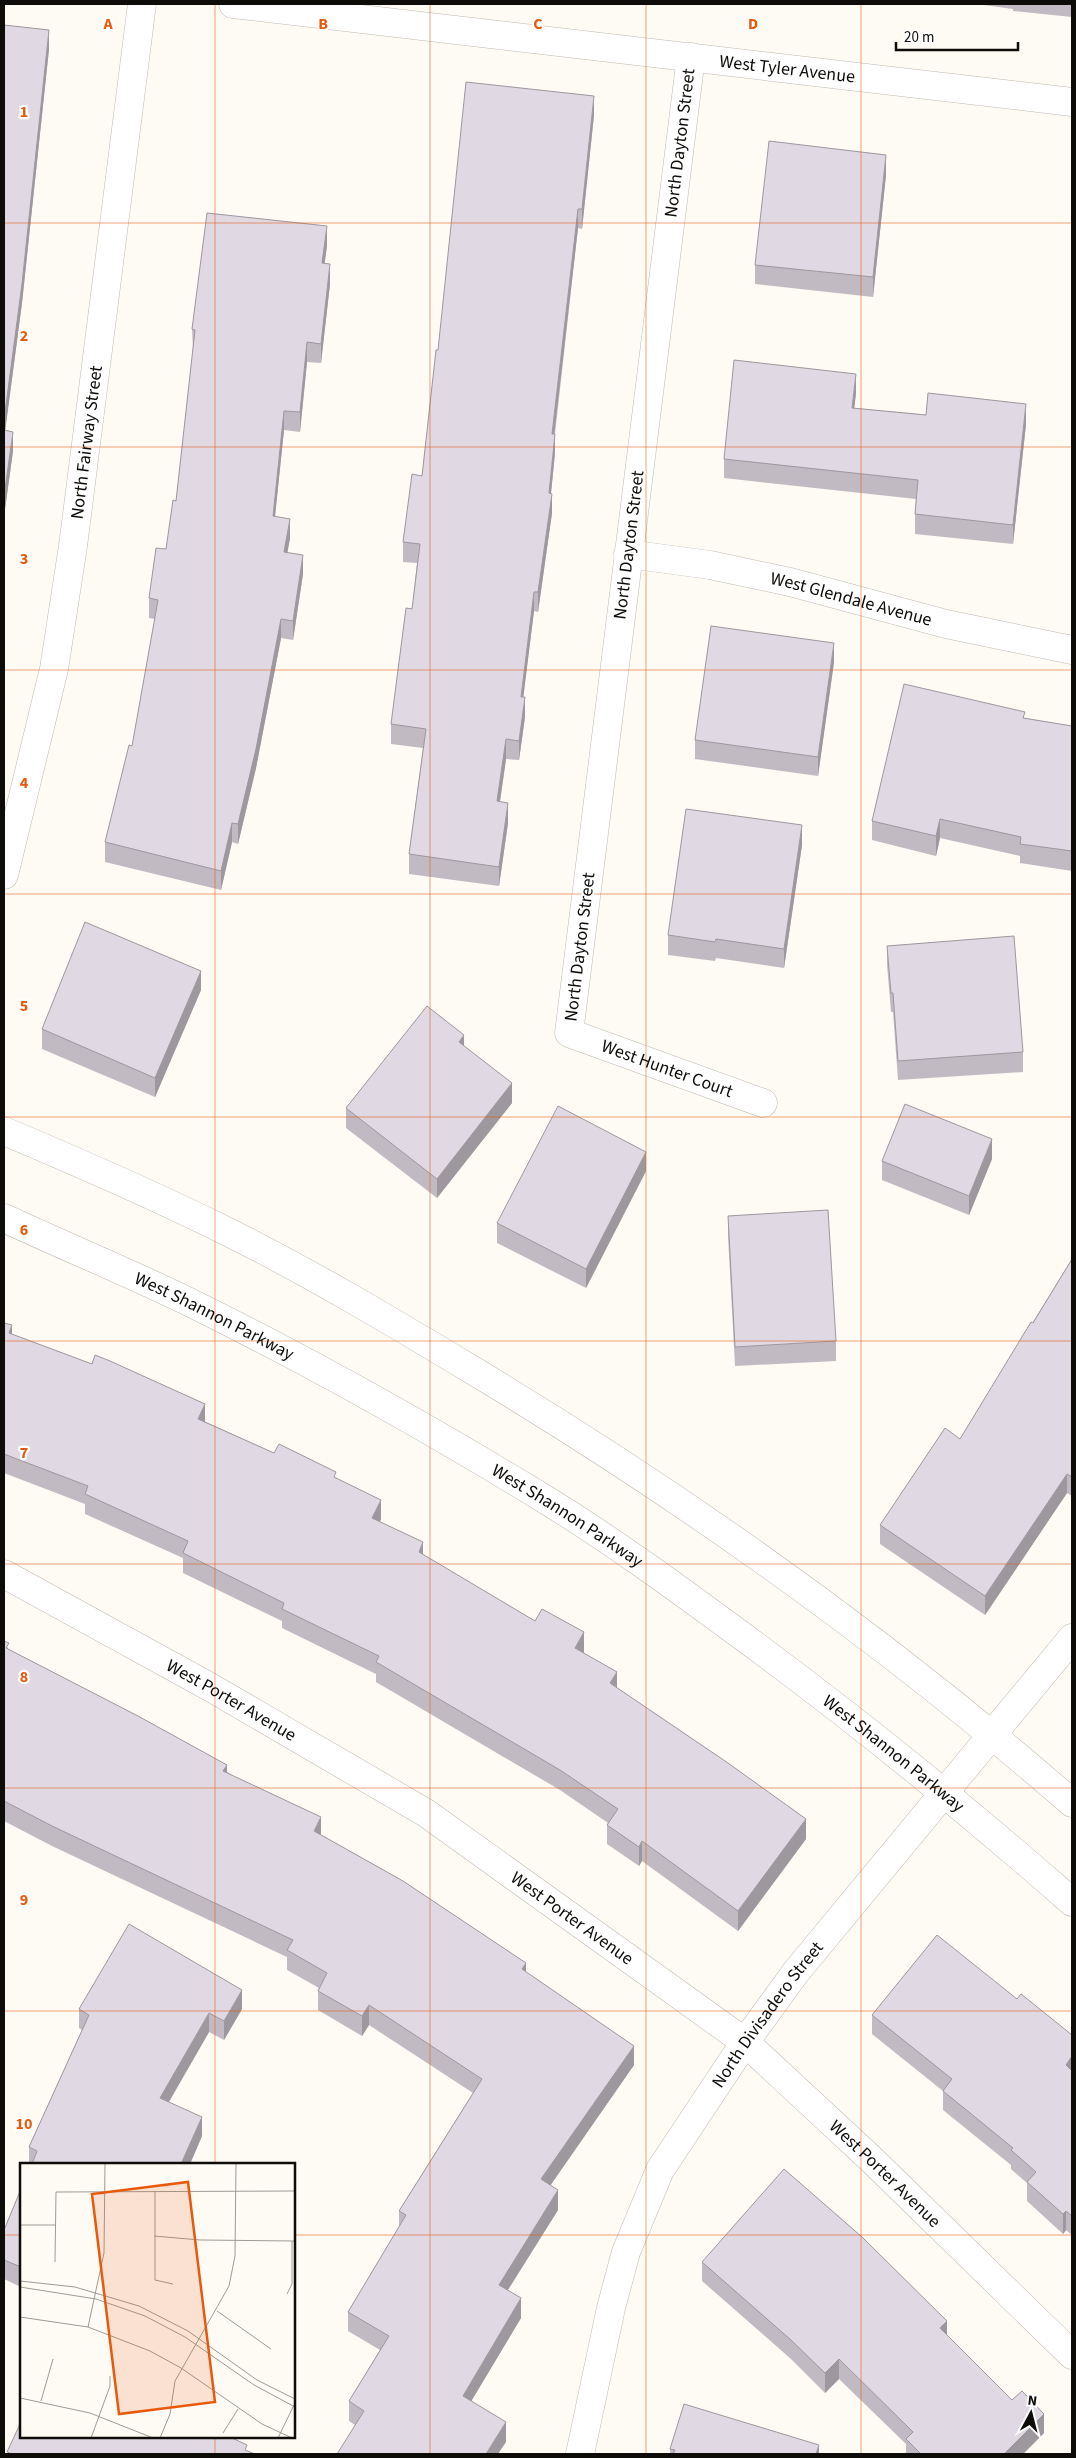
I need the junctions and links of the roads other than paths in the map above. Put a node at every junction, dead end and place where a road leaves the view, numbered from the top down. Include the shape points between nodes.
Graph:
1 (142, 4) edge
2 (233, 4) edge
3 (691, 56) junction
4 (1072, 102) edge
5 (628, 554) junction
6 (1072, 650) edge
7 (4, 875) edge
8 (570, 1033) joint
9 (763, 1103) dead end
10 (4, 1131) edge
11 (4, 1218) edge
12 (4, 1574) edge
13 (1072, 1638) edge
14 (993, 1735) junction
15 (945, 1794) junction
16 (1072, 1803) edge
17 (1072, 1902) edge
18 (745, 2042) junction
19 (1072, 2355) edge
20 (580, 2454) edge

1 - 7 street, North Fairway Street via 62,622 54,669
2 - 3 street, West Tyler Avenue
3 - 4 street, West Tyler Avenue
3 - 5 street, North Dayton Street
5 - 6 street, West Glendale Avenue via 710,565 790,582 946,624
5 - 8 street, North Dayton Street
8 - 9 street, West Hunter Court
10 - 14 street via 230,1233 358,1301 542,1412 654,1484 802,1587
11 - 15 street, West Shannon Parkway via 182,1299 302,1361 540,1496 714,1615 831,1702
12 - 18 street, West Porter Avenue via 210,1686 426,1813
13 - 14 street, North Divisadero Street
14 - 15 street, North Divisadero Street
14 - 16 street
15 - 17 street, West Shannon Parkway
15 - 18 street, North Divisadero Street via 796,1972
18 - 19 street, West Porter Avenue via 871,2159
18 - 20 street, North Divisadero Street via 660,2170 643,2208 610,2308

